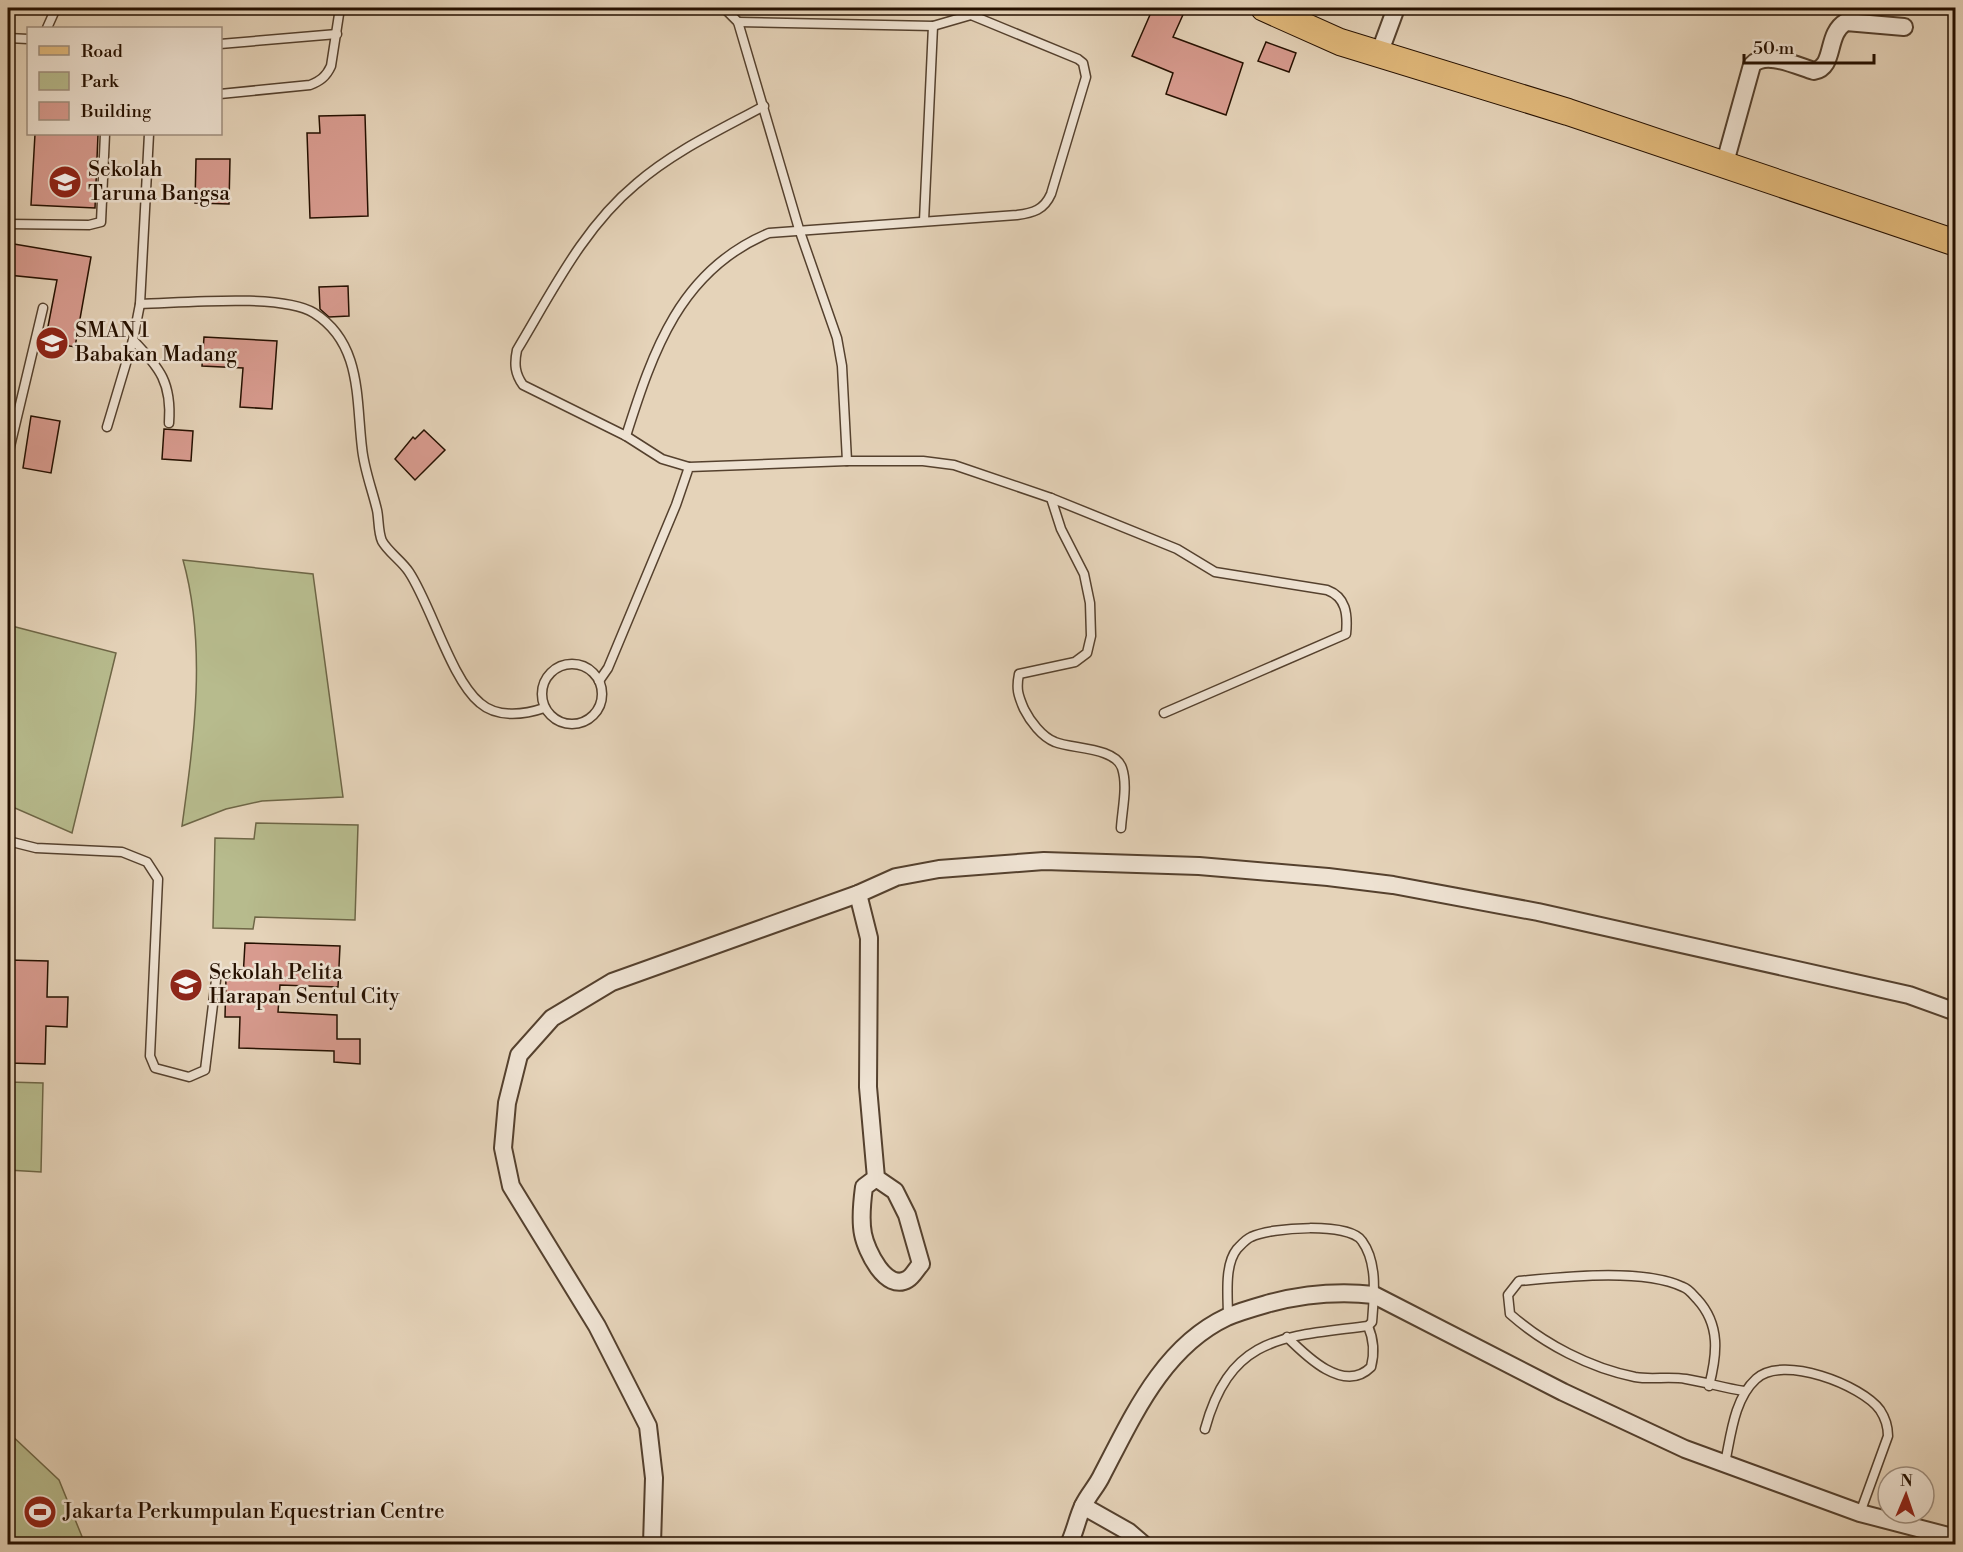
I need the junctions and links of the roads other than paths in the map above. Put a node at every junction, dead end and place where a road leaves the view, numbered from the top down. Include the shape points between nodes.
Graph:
1 (57, 8) edge
2 (340, 8) edge
3 (724, 8) edge
4 (1264, 8) edge
5 (1396, 8) edge
6 (738, 22) junction
7 (933, 26) junction
8 (48, 27) edge
9 (1904, 27) dead end
10 (337, 34) junction
11 (8, 38) edge
12 (27, 39) edge
13 (222, 44) edge
14 (1379, 54) junction
15 (222, 94) edge
16 (764, 106) junction
17 (105, 135) edge
18 (149, 135) edge
19 (1724, 166) junction
20 (924, 221) junction
21 (8, 224) edge
22 (799, 229) junction
23 (1956, 243) edge
24 (140, 304) junction
25 (43, 308) dead end
26 (133, 340) junction
27 (169, 423) dead end
28 (107, 427) dead end
29 (626, 436) junction
30 (8, 455) edge
31 (847, 461) junction
32 (689, 467) junction
33 (1051, 498) junction
34 (599, 681) junction
35 (544, 708) junction
36 (1164, 713) dead end
37 (1121, 828) dead end
38 (8, 841) edge
39 (858, 894) junction
40 (216, 980) dead end
41 (1956, 1012) edge
42 (876, 1178) junction
43 (1374, 1295) junction
44 (1228, 1317) junction
45 (1368, 1326) junction
46 (1287, 1337) junction
47 (1709, 1386) junction
48 (1744, 1391) junction
49 (1206, 1429) dead end
50 (1725, 1463) junction
51 (1083, 1506) junction
52 (1860, 1513) junction
53 (1956, 1538) edge
54 (652, 1545) edge
55 (1069, 1545) edge
56 (1143, 1545) edge

1 - 8 lane
2 - 10 lane
3 - 6 lane
4 - 14 main road via 1340,42
5 - 14 street
6 - 7 lane
6 - 16 lane
7 - 20 lane
7 - 20 lane via 965,15 978,16 1078,59 1086,77 1046,204 1031,213
9 - 19 street via 1846,22 1834,31 1826,64 1820,70 1767,58 1756,60
10 - 13 lane
10 - 15 lane via 331,66 319,82
11 - 12 lane
14 - 19 main road via 1568,112
16 - 22 lane
16 - 29 lane via 681,151 616,202 580,244 516,350 514,367 523,385
17 - 21 lane via 101,222
18 - 24 lane
19 - 23 main road via 1827,197
20 - 22 lane
22 - 29 lane via 769,233 747,242 705,274 657,345
22 - 31 lane via 840,351
24 - 26 lane
24 - 35 lane via 288,303 314,313 338,333 351,358 362,451 382,540 409,572 461,677 479,702 511,714 528,714
25 - 30 lane
26 - 27 lane via 165,378 171,403
26 - 28 lane
29 - 32 lane via 662,459
31 - 32 lane
31 - 33 lane via 913,460 954,465
32 - 34 lane via 608,668
33 - 36 lane via 1177,549 1215,572 1326,590 1336,593 1345,605 1346,634
33 - 37 lane via 1061,529 1084,574 1091,636 1087,653 1075,662 1019,674 1016,690 1030,721 1054,742 1101,752 1122,767
34 - 35 lane via 600,706 596,714 582,723 556,721
34 - 35 lane via 588,668 562,665 543,683
38 - 40 lane via 36,848 122,852 147,862 159,879 150,1056 155,1068 189,1077 205,1070
39 - 41 street via 896,877 1044,861 1199,866 1328,877 1538,912 1909,995
39 - 42 street via 871,961 868,1087
39 - 54 street via 612,982 552,1018 519,1055 507,1103 503,1148 511,1186 597,1326 648,1426 654,1478
42 - 42 street via 864,1187 863,1234 871,1257 886,1276 898,1281 908,1279 921,1264 907,1215 895,1191
43 - 44 street via 1311,1295
43 - 44 lane via 1372,1262 1362,1239 1349,1231 1307,1228 1268,1232 1250,1237 1236,1250 1229,1277
43 - 45 lane via 1372,1322
43 - 50 street via 1638,1429
44 - 51 street via 1210,1326 1175,1355 1156,1379 1120,1435
45 - 46 lane
45 - 46 lane via 1374,1343 1373,1359 1371,1367 1359,1376 1341,1375 1313,1362
46 - 49 lane via 1254,1350 1225,1379
47 - 47 lane via 1687,1379 1636,1377 1569,1353 1532,1333 1510,1314 1509,1295 1519,1281 1558,1277 1661,1280 1686,1288 1712,1324 1716,1356
47 - 48 lane
48 - 50 lane
48 - 52 lane via 1758,1376 1785,1369 1832,1381 1866,1397 1880,1409 1888,1436
50 - 52 street
51 - 55 street
51 - 56 street via 1129,1532
52 - 53 street

